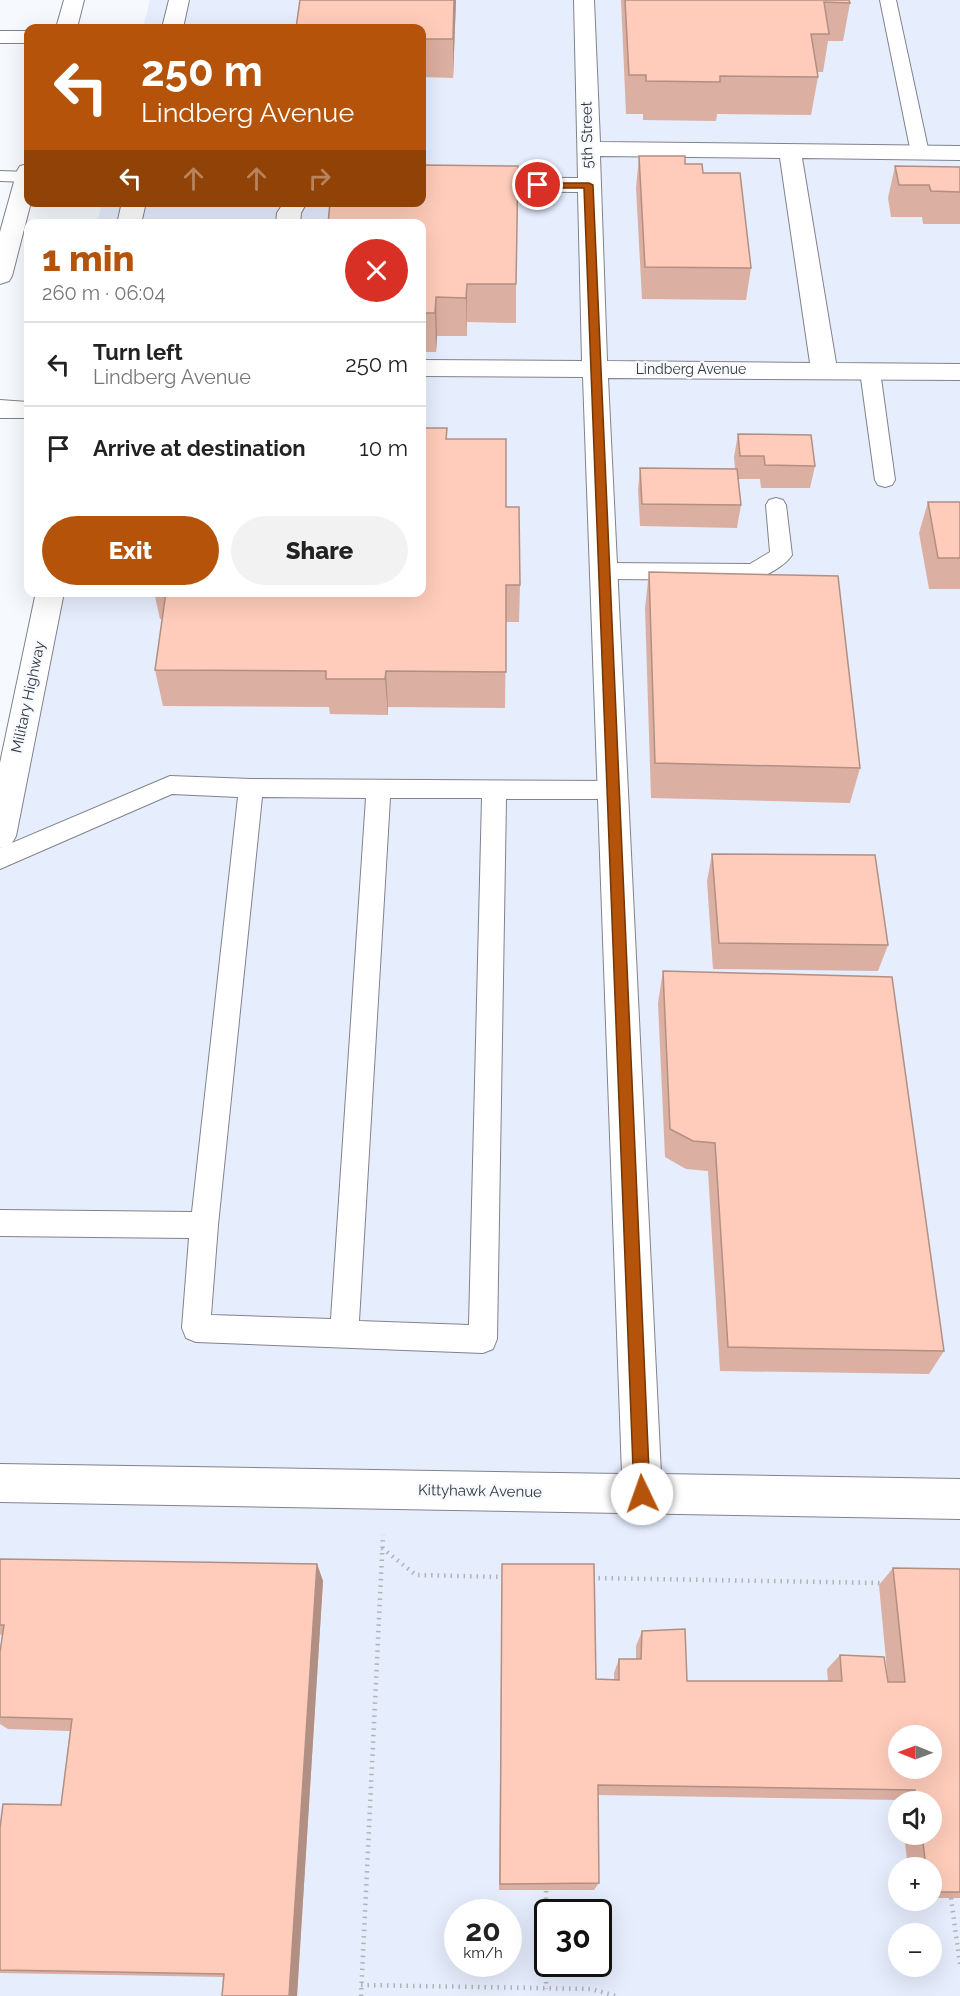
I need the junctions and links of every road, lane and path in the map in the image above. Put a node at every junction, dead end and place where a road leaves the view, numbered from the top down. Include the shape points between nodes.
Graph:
1 (74, 0) edge
2 (179, 0) edge
3 (584, 0) edge
4 (888, 0) edge
5 (68, 24) edge
6 (174, 24) edge
7 (0, 37) edge
8 (24, 37) edge
9 (588, 149) junction
10 (790, 151) junction
11 (920, 153) junction
12 (960, 153) edge
13 (24, 174) edge
14 (0, 176) edge
15 (426, 184) edge
16 (589, 185) junction
17 (24, 189) edge
18 (0, 276) edge
19 (426, 368) edge
20 (595, 368) junction
21 (824, 370) junction
22 (870, 371) junction
23 (960, 372) edge
24 (0, 409) edge
25 (24, 410) edge
26 (885, 480) dead end
27 (776, 505) dead end
28 (605, 571) junction
29 (49, 597) edge
30 (379, 787) junction
31 (251, 788) junction
32 (494, 789) junction
33 (612, 790) junction
34 (0, 836) edge
35 (0, 859) edge
36 (0, 1223) edge
37 (204, 1225) junction
38 (344, 1332) junction
39 (0, 1483) edge
40 (384, 1490) junction
41 (642, 1494) junction
42 (960, 1499) edge
43 (382, 1548) junction
44 (510, 1577) edge
45 (581, 1578) edge
46 (889, 1584) dead end
47 (546, 1890) edge
48 (951, 1899) edge
49 (960, 1964) edge
50 (362, 1985) junction
51 (546, 1989) junction
52 (361, 1996) edge
53 (616, 1996) edge

1 - 5 street
2 - 6 street
3 - 9 street, 5th Street
4 - 11 lane
7 - 8 street
9 - 10 street
9 - 16 street, 5th Street
10 - 11 street
10 - 21 street
11 - 12 street
13 - 14 lane
15 - 16 street
16 - 20 street, 5th Street
17 - 18 street
19 - 20 street, Lindberg Avenue
20 - 21 street, Lindberg Avenue
20 - 28 street, 5th Street
21 - 22 street, Lindberg Avenue
22 - 23 street, Lindberg Avenue
22 - 26 lane
24 - 25 street
27 - 28 lane via 781,555 754,572
28 - 33 street, 5th Street
29 - 34 street, Military Highway
30 - 31 lane
30 - 32 lane
30 - 38 lane
31 - 35 lane via 170,785
31 - 37 lane
32 - 33 lane
32 - 38 lane via 483,1339
33 - 41 street, 5th Street
36 - 37 lane
37 - 38 lane via 196,1328
39 - 40 street, Kittyhawk Avenue
40 - 41 street, Kittyhawk Avenue
40 - 43 path
41 - 42 street, Kittyhawk Avenue
43 - 44 path via 416,1575
43 - 50 path
45 - 46 path
47 - 51 path
48 - 49 path
50 - 51 path
50 - 52 path
51 - 53 path via 591,1989

